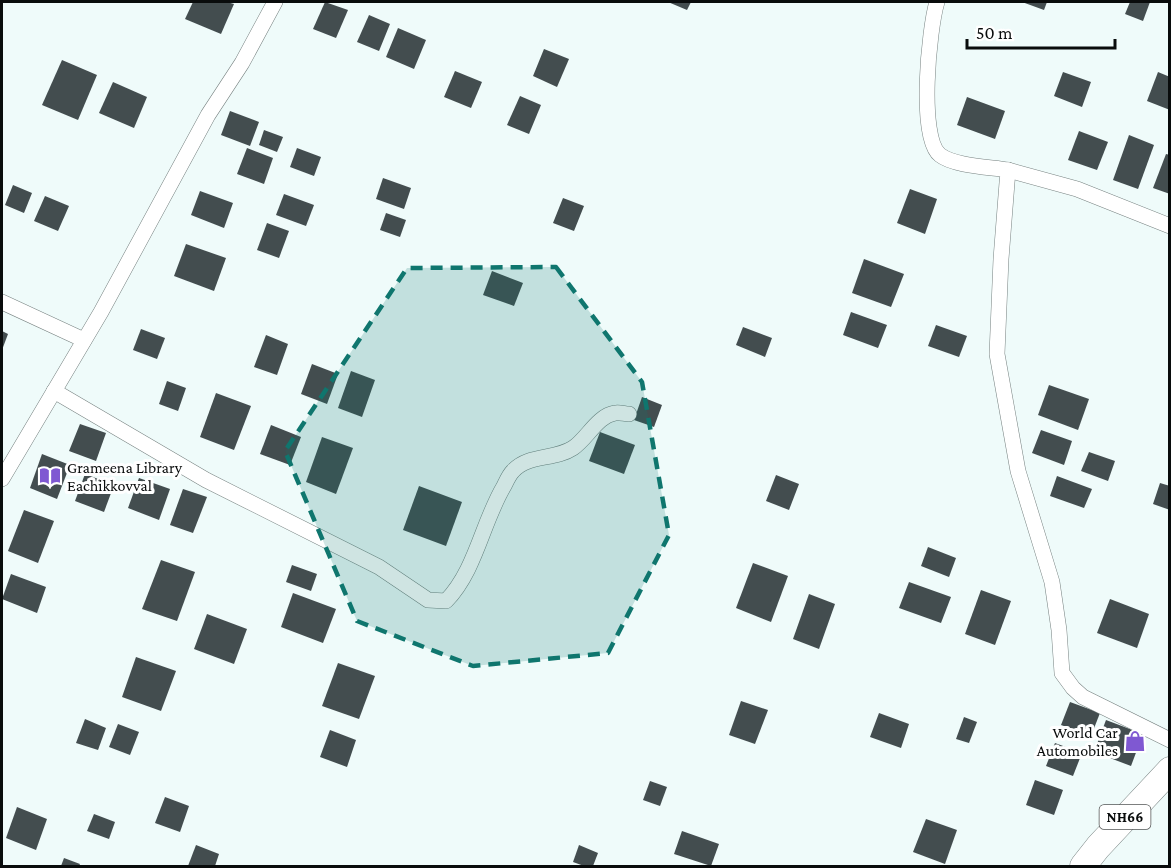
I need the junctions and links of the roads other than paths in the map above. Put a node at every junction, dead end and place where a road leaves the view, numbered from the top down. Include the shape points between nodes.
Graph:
1 (275, 2) edge
2 (937, 2) edge
3 (1008, 170) junction
4 (1170, 226) edge
5 (2, 303) edge
6 (84, 340) junction
7 (54, 391) junction
8 (629, 414) dead end
9 (2, 478) edge
10 (1170, 740) edge
11 (1170, 770) edge
12 (1083, 867) edge

1 - 6 street
2 - 3 street via 928,57 927,119 933,146 941,155 957,162
3 - 4 street via 1077,189
3 - 10 street via 997,354 1018,471 1052,582 1062,673 1083,697
5 - 6 street
6 - 7 street
7 - 8 street via 206,480 379,567 428,600 446,601 457,590 513,470 533,459 573,448 614,413
7 - 9 street
11 - 12 highway, NH66

